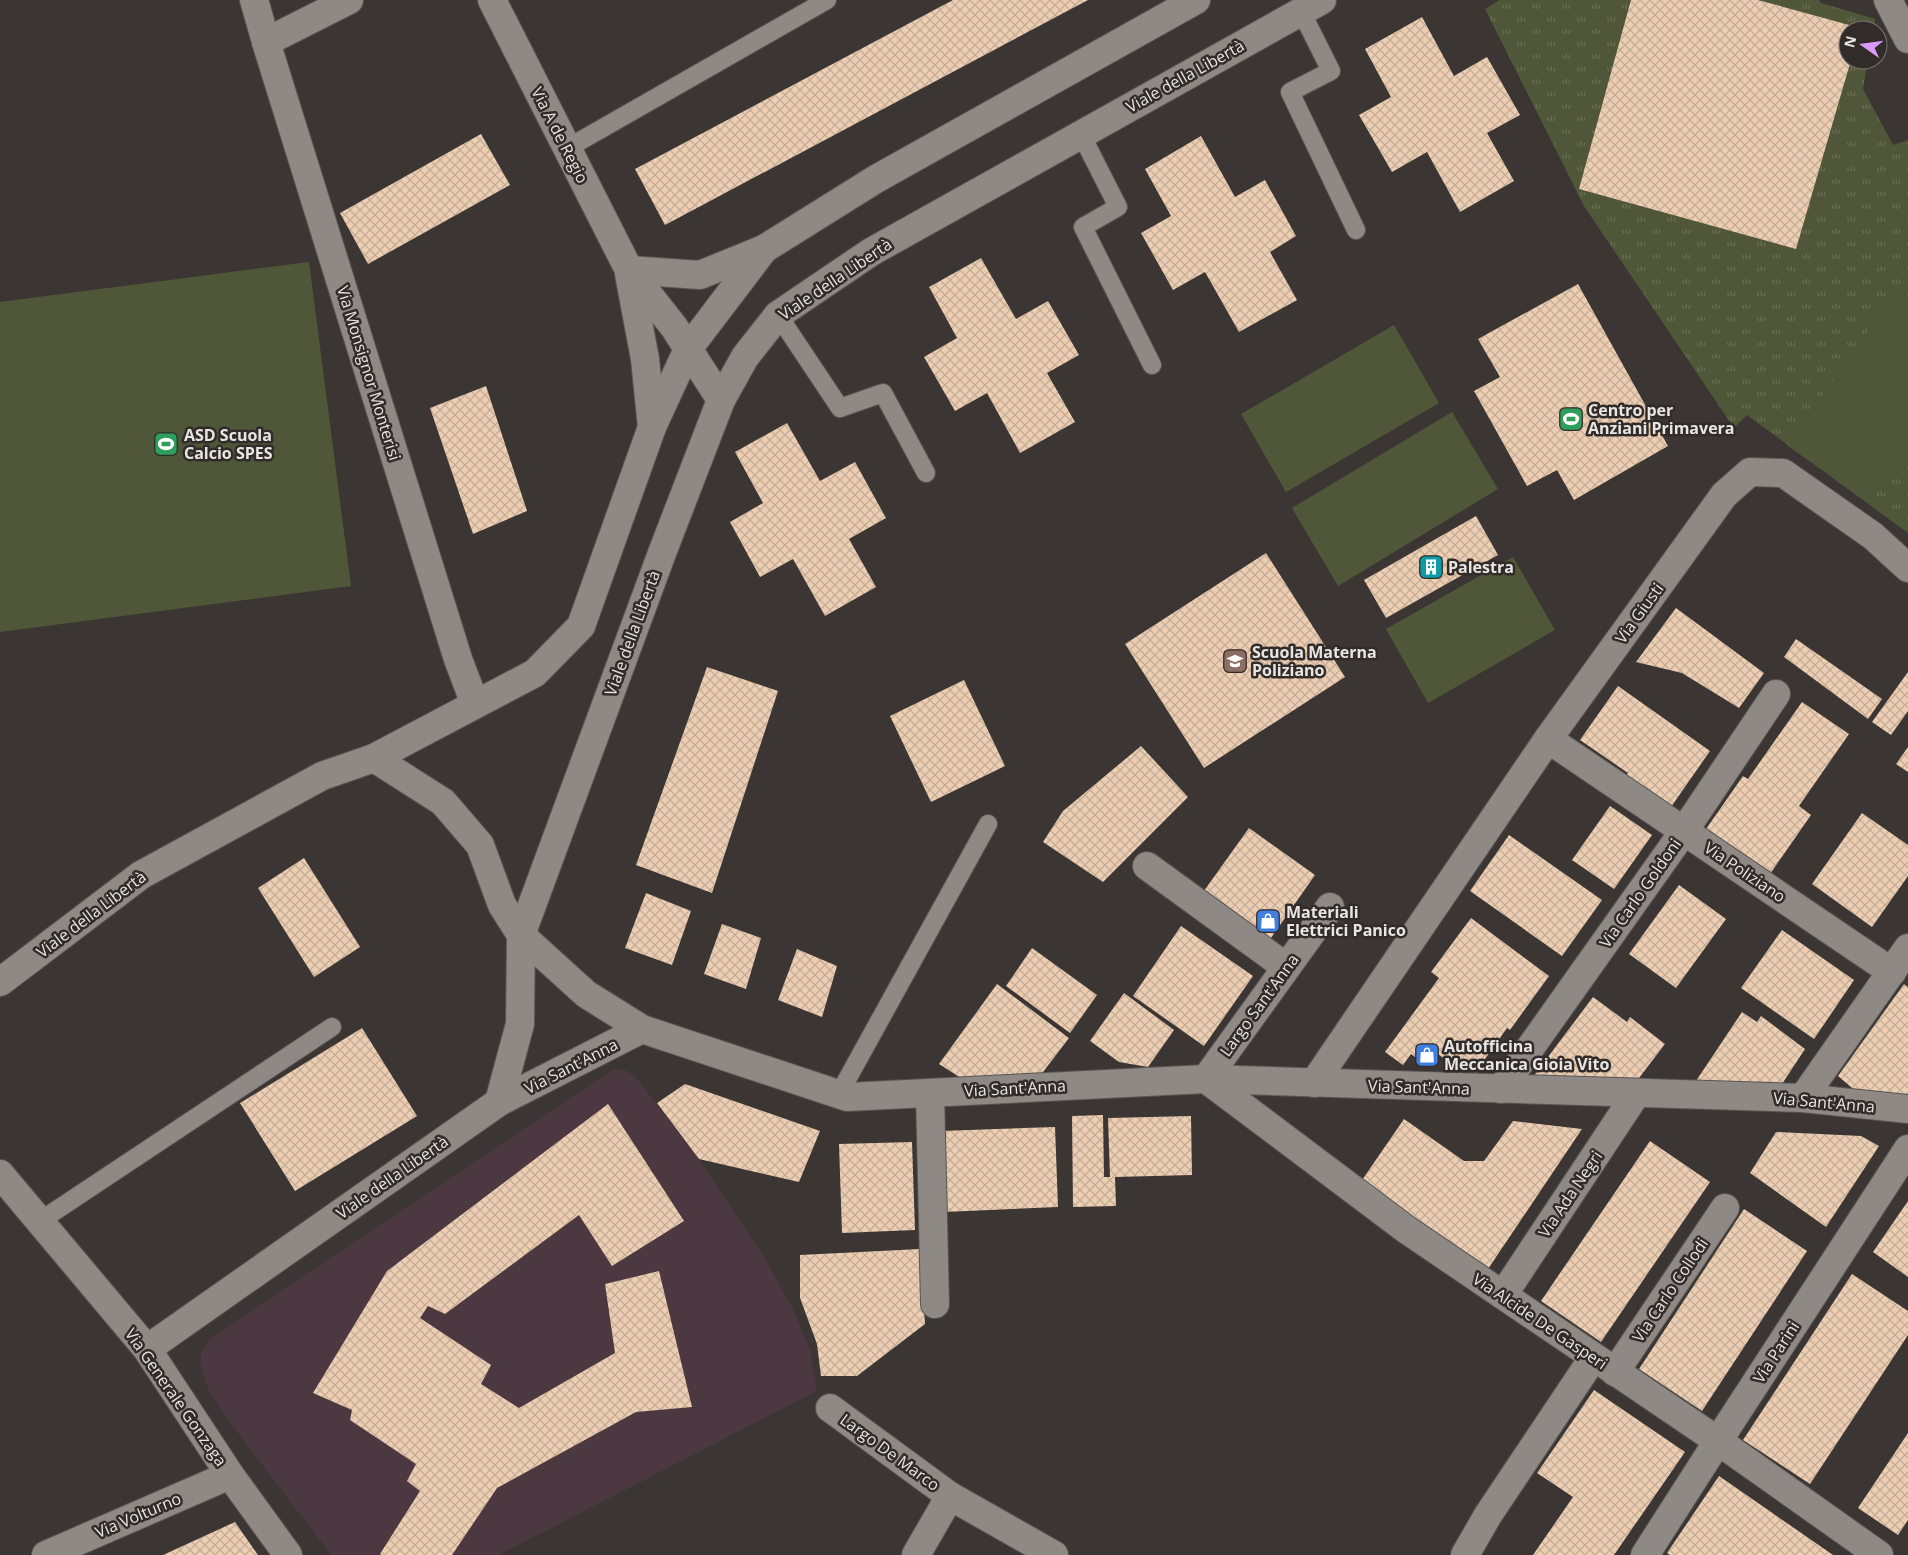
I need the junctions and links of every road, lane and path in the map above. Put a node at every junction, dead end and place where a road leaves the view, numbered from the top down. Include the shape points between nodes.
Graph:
1 (254, 0) edge
2 (348, 0) edge
3 (492, 0) edge
4 (827, 0) edge
5 (1196, 0) edge
6 (1888, 0) edge
7 (1312, 6) edge
8 (1908, 39) edge
9 (266, 42) junction
10 (1082, 134) junction
11 (566, 149) junction
12 (1356, 230) dead end
13 (764, 249) junction
14 (629, 270) junction
15 (778, 314) junction
16 (688, 349) junction
17 (1152, 365) dead end
18 (721, 400) junction
19 (652, 426) junction
20 (926, 473) dead end
21 (1908, 568) edge
22 (1776, 694) dead end
23 (475, 704) junction
24 (1548, 739) junction
25 (374, 758) junction
26 (988, 824) dead end
27 (1684, 831) junction
28 (1147, 866) dead end
29 (1330, 907) dead end
30 (521, 935) junction
31 (1908, 948) edge
32 (1286, 967) junction
33 (1892, 972) junction
34 (1, 984) edge
35 (332, 1027) dead end
36 (642, 1029) junction
37 (1206, 1079) junction
38 (1314, 1083) junction
39 (1501, 1089) junction
40 (930, 1093) junction
41 (839, 1094) junction
42 (1636, 1094) junction
43 (1803, 1098) junction
44 (499, 1102) junction
45 (1908, 1109) edge
46 (1908, 1149) edge
47 (0, 1174) edge
48 (1725, 1208) dead end
49 (40, 1221) junction
50 (1503, 1295) junction
51 (935, 1304) dead end
52 (147, 1349) junction
53 (1593, 1358) junction
54 (1615, 1372) junction
55 (830, 1408) dead end
56 (1718, 1441) junction
57 (230, 1475) junction
58 (950, 1496) junction
59 (1648, 1554) edge
60 (46, 1555) edge
61 (288, 1555) edge
62 (916, 1555) edge
63 (1054, 1555) edge
64 (1465, 1555) edge
65 (1879, 1555) edge

1 - 9 street, Via Monsignor Monterisi
2 - 9 street
3 - 11 street, Via A de Regio
4 - 11 lane
5 - 13 street, Viale della Libertà via 876,179
6 - 8 street
7 - 10 street, Viale della Libertà
7 - 12 lane via 1331,70 1290,92
9 - 23 street, Via Monsignor Monterisi via 458,660
10 - 15 street, Viale della Libertà via 871,252
10 - 17 lane via 1118,206 1083,228
11 - 14 street, Via A de Regio
13 - 14 street via 700,275
13 - 16 street, Viale della Libertà
14 - 16 street, Via A de Regio
14 - 19 street, Via A de Regio via 645,359
15 - 18 street, Viale della Libertà via 745,356
15 - 20 lane via 840,408 883,393
16 - 18 street, Via A de Regio
16 - 19 street, Viale della Libertà
18 - 30 street, Viale della Libertà
19 - 23 street, Viale della Libertà via 582,626 535,673
21 - 24 street, Via Giusti via 1873,536 1783,473 1750,472 1724,495
22 - 27 street, Via Carlo Goldoni
23 - 25 street, Viale della Libertà
24 - 27 street, Via Poliziano
24 - 38 street, Via Giusti
25 - 30 street via 443,802 480,845 502,905
25 - 34 street, Viale della Libertà via 322,776 140,874
26 - 41 lane
27 - 33 street, Via Poliziano
27 - 39 street, Via Carlo Goldoni
28 - 32 street
29 - 32 street, Largo Sant'Anna
30 - 36 street, Via Sant'Anna via 586,994
30 - 44 street, Viale della Libertà via 520,1024
31 - 33 street
32 - 37 street, Largo Sant'Anna
33 - 43 street
35 - 49 lane
36 - 41 street, Via Sant'Anna
36 - 44 street, Via Sant'Anna
37 - 38 street, Via Sant'Anna
37 - 40 street, Via Sant'Anna
37 - 50 street, Via Alcide De Gasperi via 1407,1230
38 - 39 street, Via Sant'Anna
39 - 42 street, Via Sant'Anna
40 - 41 street, Via Sant'Anna via 847,1097
40 - 51 street
42 - 43 street, Via Sant'Anna
42 - 50 street, Via Ada Negri
43 - 45 street, Via Sant'Anna
44 - 52 street, Viale della Libertà
46 - 56 street, Via Parini
47 - 49 street, Via Generale Gonzaga
48 - 54 street, Via Carlo Collodi
49 - 52 street, Via Generale Gonzaga
50 - 53 street, Via Alcide De Gasperi
52 - 57 street, Via Generale Gonzaga
53 - 54 street, Via Alcide De Gasperi
53 - 64 street via 1488,1515
54 - 56 street, Via Alcide De Gasperi
55 - 58 street, Largo De Marco
56 - 59 street, Via Parini
56 - 65 street, Via Alcide De Gasperi
57 - 60 street, Via Volturno
57 - 61 street, Via Generale Gonzaga
58 - 62 street
58 - 63 street, Largo De Marco

